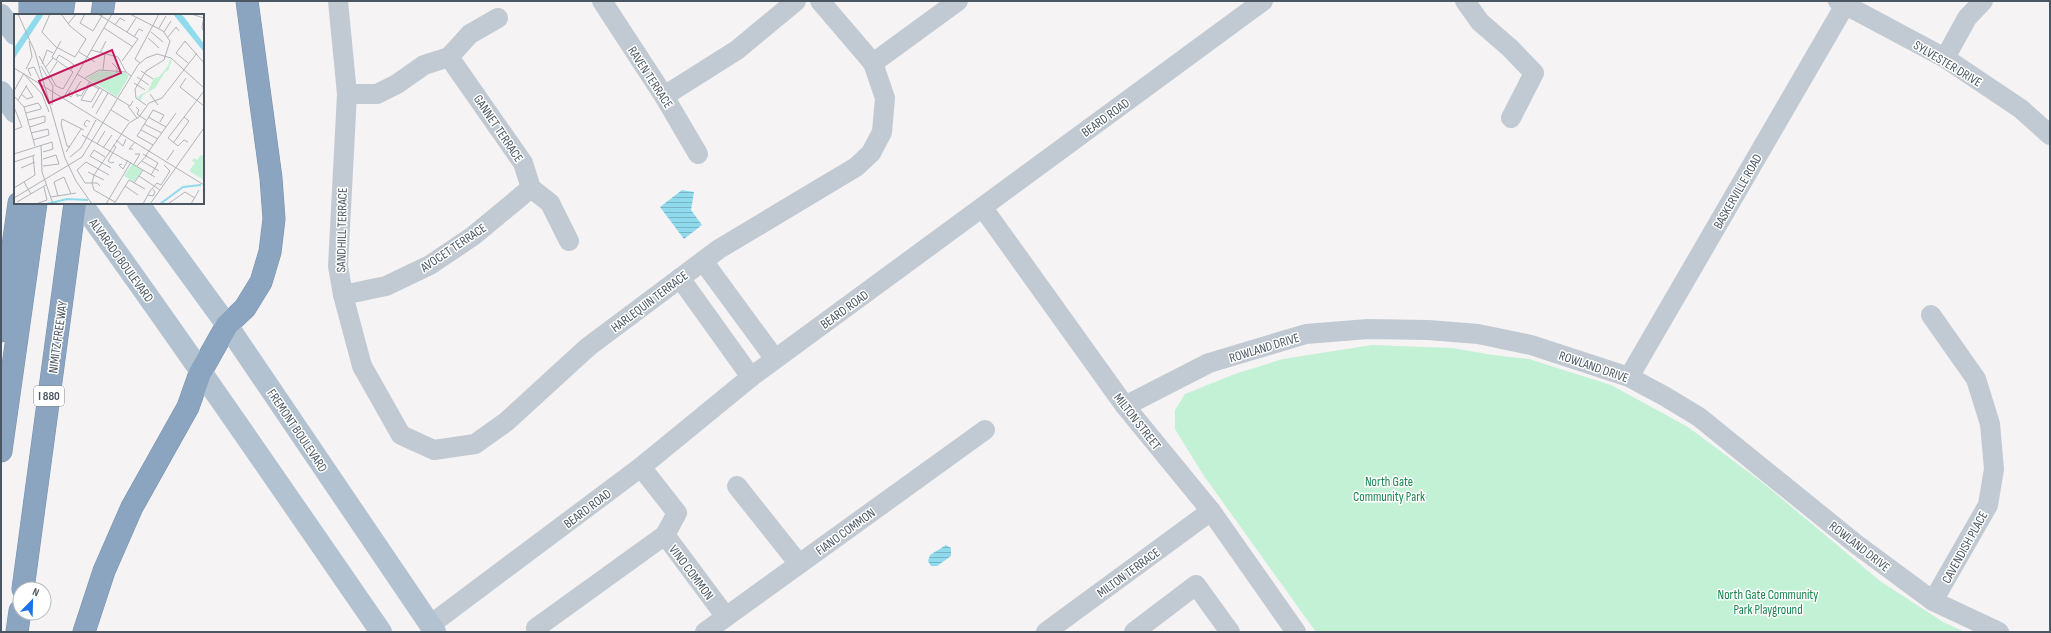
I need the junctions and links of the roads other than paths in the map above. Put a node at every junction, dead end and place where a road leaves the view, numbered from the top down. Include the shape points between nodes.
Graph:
1 (30, 1) edge
2 (47, 1) edge
3 (64, 1) edge
4 (104, 1) edge
5 (247, 1) edge
6 (338, 1) edge
7 (602, 1) edge
8 (796, 1) edge
9 (820, 1) edge
10 (958, 1) edge
11 (1263, 1) edge
12 (1465, 1) edge
13 (1983, 1) edge
14 (1842, 3) edge
15 (30, 14) edge
16 (45, 14) edge
17 (62, 14) edge
18 (102, 14) edge
19 (1, 15) edge
20 (498, 18) dead end
21 (14, 33) edge
22 (449, 57) junction
23 (1945, 58) junction
24 (873, 63) junction
25 (1, 92) edge
26 (348, 94) junction
27 (664, 96) junction
28 (14, 111) edge
29 (1511, 118) dead end
30 (2050, 135) edge
31 (698, 154) dead end
32 (531, 188) junction
33 (19, 204) edge
34 (36, 204) edge
35 (75, 204) edge
36 (82, 204) edge
37 (139, 204) edge
38 (982, 208) junction
39 (569, 241) dead end
40 (703, 261) junction
41 (680, 278) junction
42 (344, 295) junction
43 (1930, 315) dead end
44 (226, 325) junction
45 (1, 332) edge
46 (775, 360) junction
47 (200, 372) junction
48 (751, 377) junction
49 (1629, 377) junction
50 (1125, 406) junction
51 (985, 430) dead end
52 (434, 450) joint
53 (1, 451) edge
54 (641, 467) junction
55 (736, 486) dead end
56 (1211, 511) junction
57 (665, 535) junction
58 (799, 564) junction
59 (24, 581) edge
60 (1933, 602) junction
61 (726, 617) junction
62 (19, 621) edge
63 (433, 628) edge
64 (17, 632) edge
65 (84, 632) edge
66 (381, 632) edge
67 (539, 632) edge
68 (705, 632) edge
69 (1046, 632) edge
70 (1134, 632) edge
71 (1230, 632) edge
72 (1296, 632) edge
73 (1999, 632) edge

1 - 15 highway
2 - 16 highway
3 - 17 highway
4 - 18 highway
5 - 44 highway via 271,178 274,219 270,252 261,282 245,308
6 - 26 street, SANDHILL TERRACE
7 - 27 street, RAVEN TERRACE
8 - 27 street via 737,50
9 - 24 street
10 - 24 street
11 - 38 street, BEARD ROAD
12 - 29 street via 1480,22 1534,73
13 - 23 street via 1967,18
14 - 23 street, SYLVESTER DRIVE
14 - 49 street, BASKERVILLE ROAD
19 - 21 main road
20 - 22 street via 470,34
22 - 26 street via 424,65 377,94
22 - 32 street, GANNET TERRACE via 523,163
23 - 30 street, SYLVESTER DRIVE via 2021,109
24 - 40 street, HARLEQUIN TERRACE via 885,98 882,132 871,153 856,167
25 - 28 main road
26 - 42 street, SANDHILL TERRACE via 338,266
27 - 31 street, RAVEN TERRACE
32 - 39 street via 550,203
32 - 42 street, AVOCET TERRACE via 473,236 430,265 386,286
33 - 45 highway
34 - 53 highway
35 - 59 highway, NIMITZ FREEWAY / I 880
36 - 47 main road, ALVARADO BOULEVARD via 164,316
37 - 44 main road, FREMONT BOULEVARD
38 - 46 street, BEARD ROAD
38 - 50 street, MILTON STREET
40 - 41 street, HARLEQUIN TERRACE
40 - 46 street
41 - 48 street
41 - 52 street, HARLEQUIN TERRACE via 588,347 506,422 475,444
42 - 52 street, SANDHILL TERRACE via 362,366 401,435
43 - 60 street, CAVENDISH PLACE via 1976,379 1990,424 1994,469 1988,505
44 - 47 highway
44 - 63 main road, FREMONT BOULEVARD
46 - 48 street, BEARD ROAD
47 - 65 highway via 188,407 129,514 104,570
47 - 66 main road
48 - 54 street, BEARD ROAD
49 - 50 street, ROWLAND DRIVE via 1531,345 1478,334 1368,329 1306,334 1209,363
49 - 60 street, ROWLAND DRIVE via 1698,418
50 - 56 street, MILTON STREET
51 - 58 street, FIANO COMMON
54 - 57 street, VINO COMMON via 677,513
54 - 63 street, BEARD ROAD
55 - 58 street
56 - 69 street, MILTON TERRACE
56 - 72 street, MILTON STREET
57 - 61 street, VINO COMMON
57 - 67 street via 536,628
58 - 61 street, FIANO COMMON
60 - 73 street, ROWLAND DRIVE
61 - 68 street, FIANO COMMON
62 - 64 highway
70 - 71 street via 1196,585

